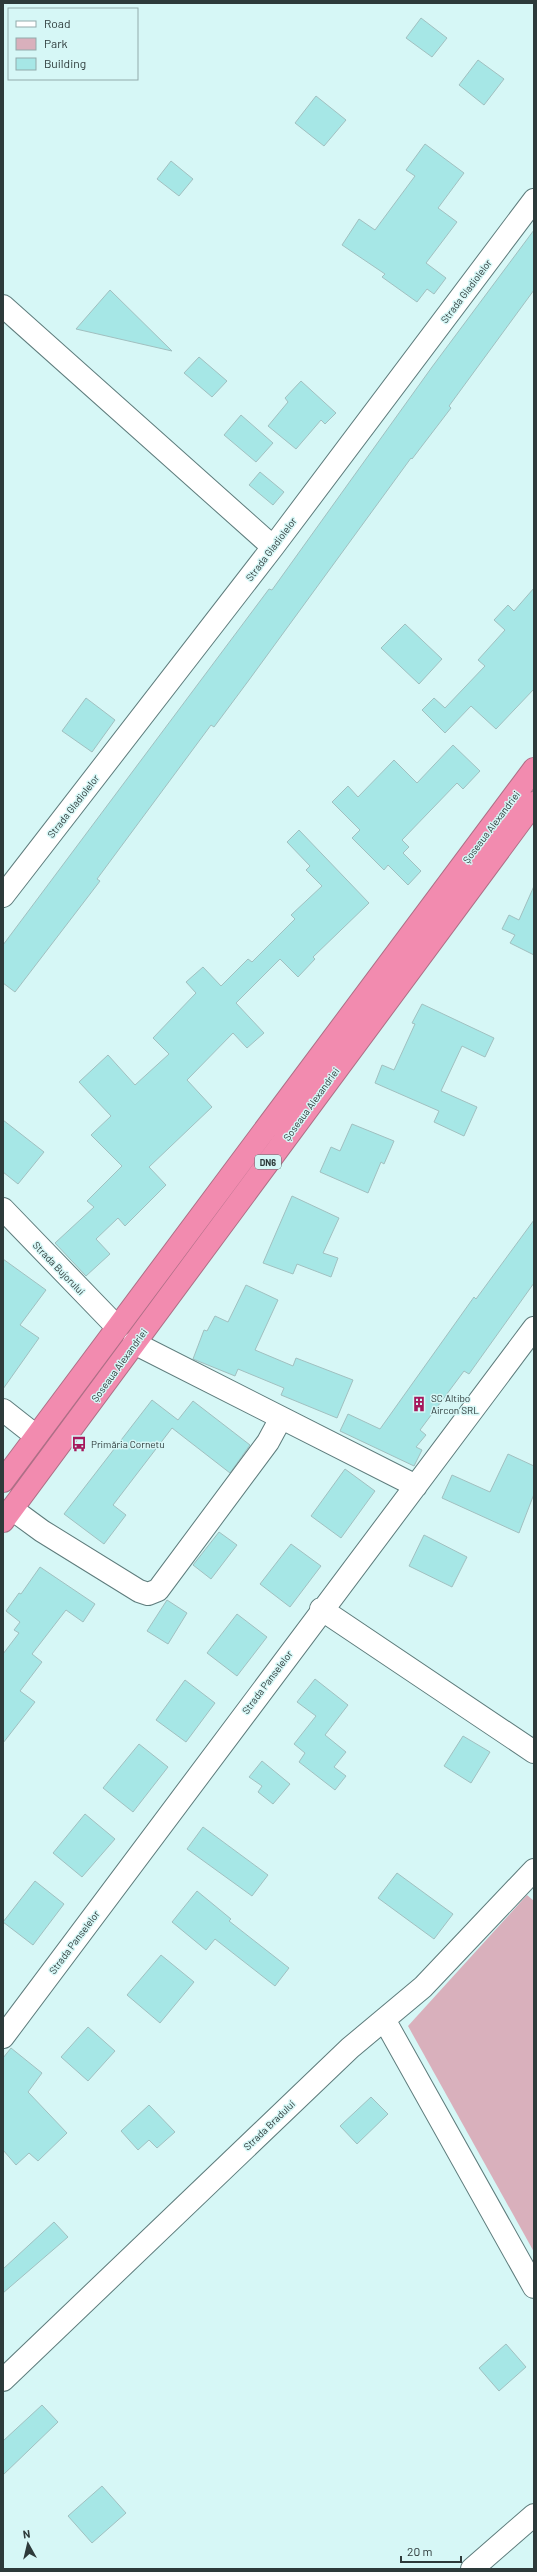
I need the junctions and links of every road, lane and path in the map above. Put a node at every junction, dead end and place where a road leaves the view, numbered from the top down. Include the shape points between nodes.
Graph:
1 (534, 200) edge
2 (3, 306) edge
3 (273, 547) junction
4 (534, 769) edge
5 (534, 804) edge
6 (3, 896) edge
7 (4, 1213) edge
8 (116, 1326) junction
9 (534, 1328) edge
10 (134, 1343) junction
11 (3, 1410) edge
12 (281, 1418) junction
13 (36, 1436) junction
14 (3, 1482) edge
15 (416, 1486) junction
16 (8, 1515) edge
17 (322, 1609) junction
18 (534, 1752) edge
19 (534, 1870) edge
20 (385, 2020) junction
21 (3, 2037) edge
22 (534, 2287) edge
23 (3, 2380) edge
24 (534, 2515) edge
25 (472, 2569) edge

1 - 3 street, Strada Gladiolelor
2 - 3 street
3 - 6 street, Strada Gladiolelor
4 - 8 highway, Șoseaua Alexandriei / DN6 via 233,1176
5 - 10 highway, Șoseaua Alexandriei / DN6
7 - 8 street, Strada Bujorului
8 - 13 highway, Șoseaua Alexandriei / DN6
9 - 15 street, Strada Panselelor
10 - 12 street
10 - 16 highway, Șoseaua Alexandriei / DN6
11 - 13 street
12 - 15 street
12 - 16 street via 268,1442 158,1590 148,1594 139,1591 42,1531
13 - 14 highway, Șoseaua Alexandriei / DN6
15 - 17 street, Strada Panselelor
17 - 18 street
17 - 21 street, Strada Panselelor
19 - 20 street, Strada Bradului via 423,1987
20 - 22 street
20 - 23 street, Strada Bradului via 350,2048
24 - 25 street

